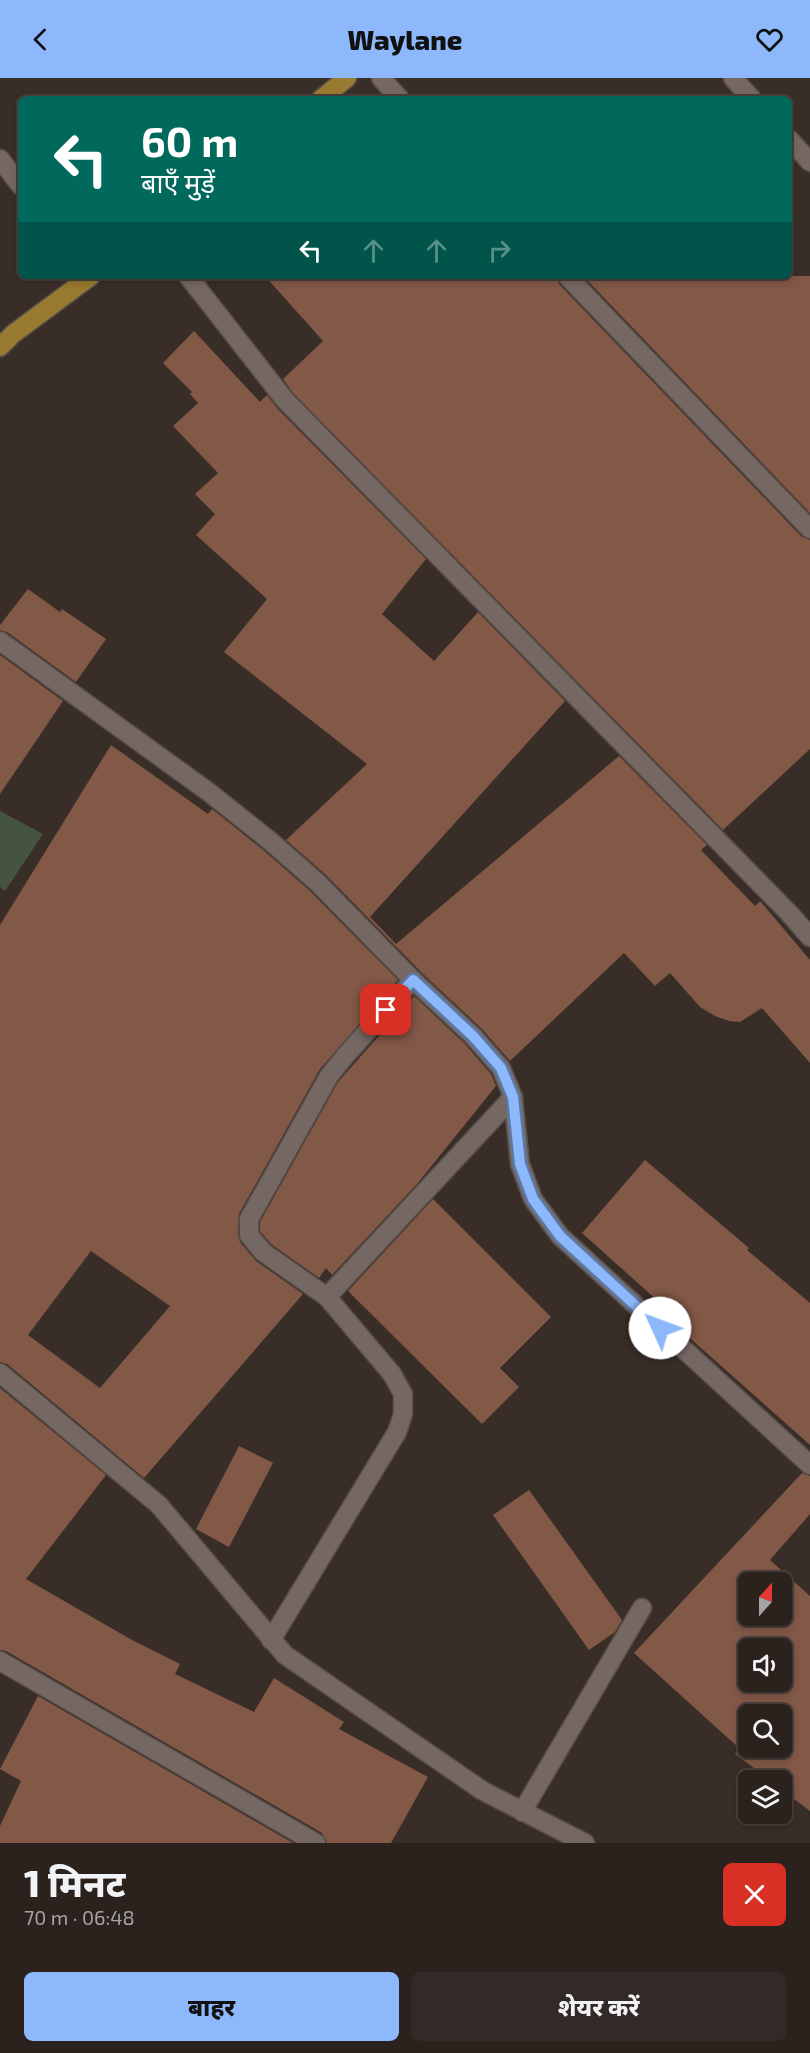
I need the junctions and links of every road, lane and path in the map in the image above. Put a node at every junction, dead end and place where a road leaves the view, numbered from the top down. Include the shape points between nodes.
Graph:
1 (347, 78) edge
2 (381, 78) edge
3 (733, 78) edge
4 (325, 96) edge
5 (397, 96) edge
6 (749, 96) edge
7 (792, 142) edge
8 (0, 159) edge
9 (810, 162) edge
10 (18, 182) edge
11 (87, 279) edge
12 (190, 279) edge
13 (570, 279) edge
14 (0, 347) edge
15 (810, 529) edge
16 (0, 641) edge
17 (810, 937) edge
18 (413, 980) junction
19 (513, 1097) junction
20 (327, 1297) junction
21 (0, 1373) edge
22 (810, 1465) edge
23 (642, 1608) dead end
24 (271, 1640) junction
25 (0, 1661) edge
26 (522, 1812) junction
27 (316, 1843) edge
28 (585, 1843) edge

1 - 4 main road
2 - 5 street
3 - 6 street
7 - 9 street
8 - 10 street
11 - 14 main road
12 - 17 street via 285,400
13 - 15 street
16 - 18 street via 269,840 317,882
18 - 19 street via 501,1068
18 - 20 street via 330,1076 249,1219 249,1235 263,1252
19 - 20 street
19 - 22 street via 520,1164 533,1199 560,1236
20 - 24 street via 392,1374 402,1394 403,1414 397,1432
21 - 24 street via 159,1505
23 - 26 street
24 - 26 street via 285,1655 464,1778
25 - 27 street
26 - 28 street

